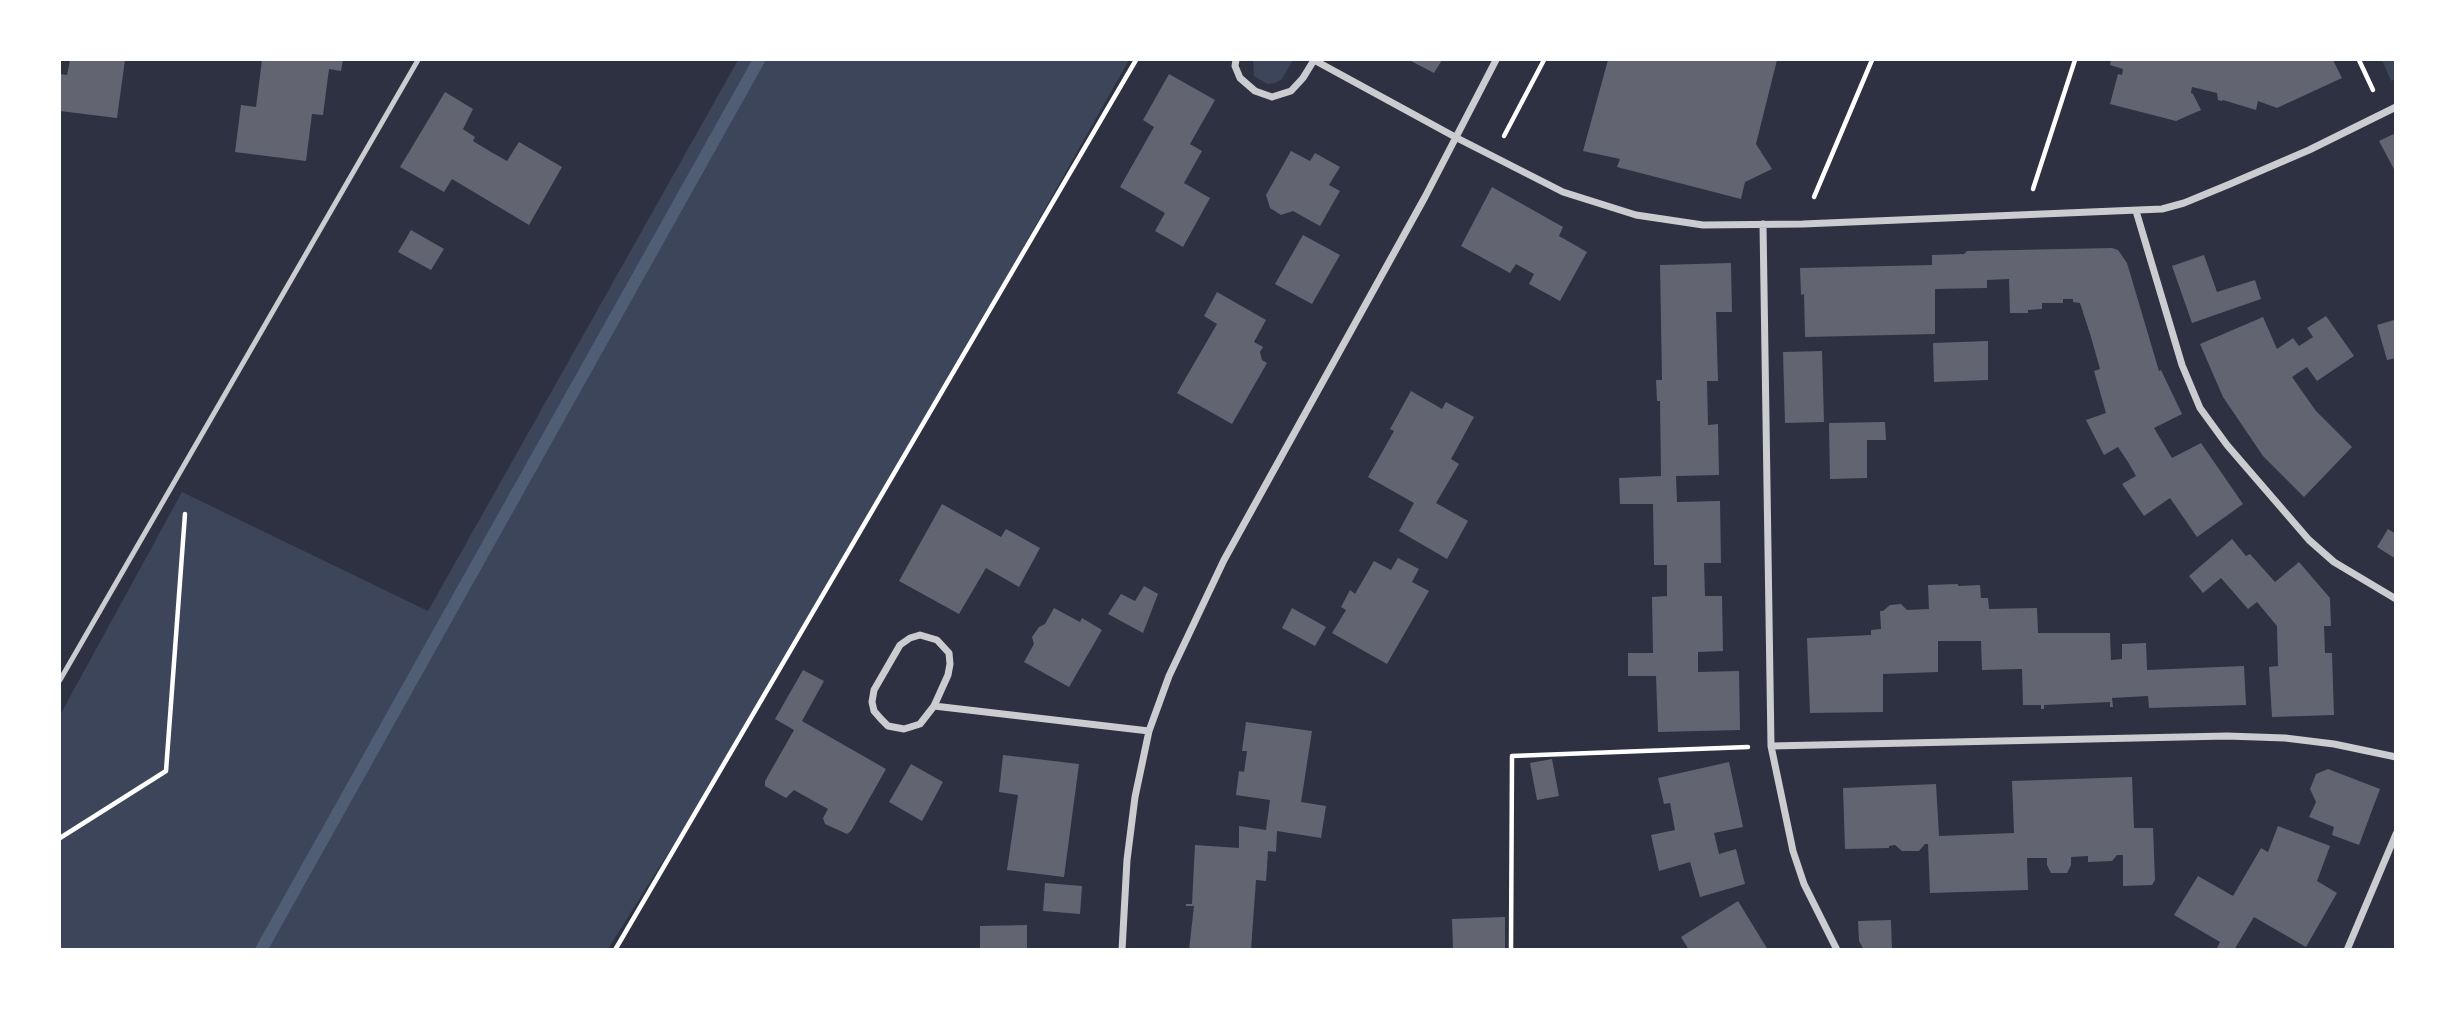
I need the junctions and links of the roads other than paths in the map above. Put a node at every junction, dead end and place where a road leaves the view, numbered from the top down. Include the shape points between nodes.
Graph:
1 (418, 60) edge
2 (1237, 60) edge
3 (1314, 60) edge
4 (1496, 60) edge
5 (2396, 107) edge
6 (1457, 138) junction
7 (2136, 211) junction
8 (1763, 224) junction
9 (2396, 599) edge
10 (60, 680) edge
11 (933, 706) junction
12 (1149, 732) junction
13 (1771, 746) junction
14 (2396, 757) edge
15 (2396, 834) edge
16 (1122, 950) edge
17 (1837, 950) edge
18 (2347, 950) edge

1 - 10 lane
2 - 3 street via 1240,78 1255,91 1272,96 1291,91
3 - 6 street
4 - 6 street
5 - 7 street via 2208,194 2162,209
6 - 8 street via 1563,192 1636,215 1703,225
6 - 12 street via 1224,560 1169,676
7 - 8 street
7 - 9 street via 2182,365 2206,417 2321,552
8 - 13 street
11 - 11 street via 948,675 949,653 929,636 920,635 900,645 872,702 888,726 904,729 920,724
11 - 12 street
12 - 16 street via 1127,860
13 - 14 street via 2227,736 2334,744
13 - 17 street via 1793,850 1804,884
15 - 18 street

